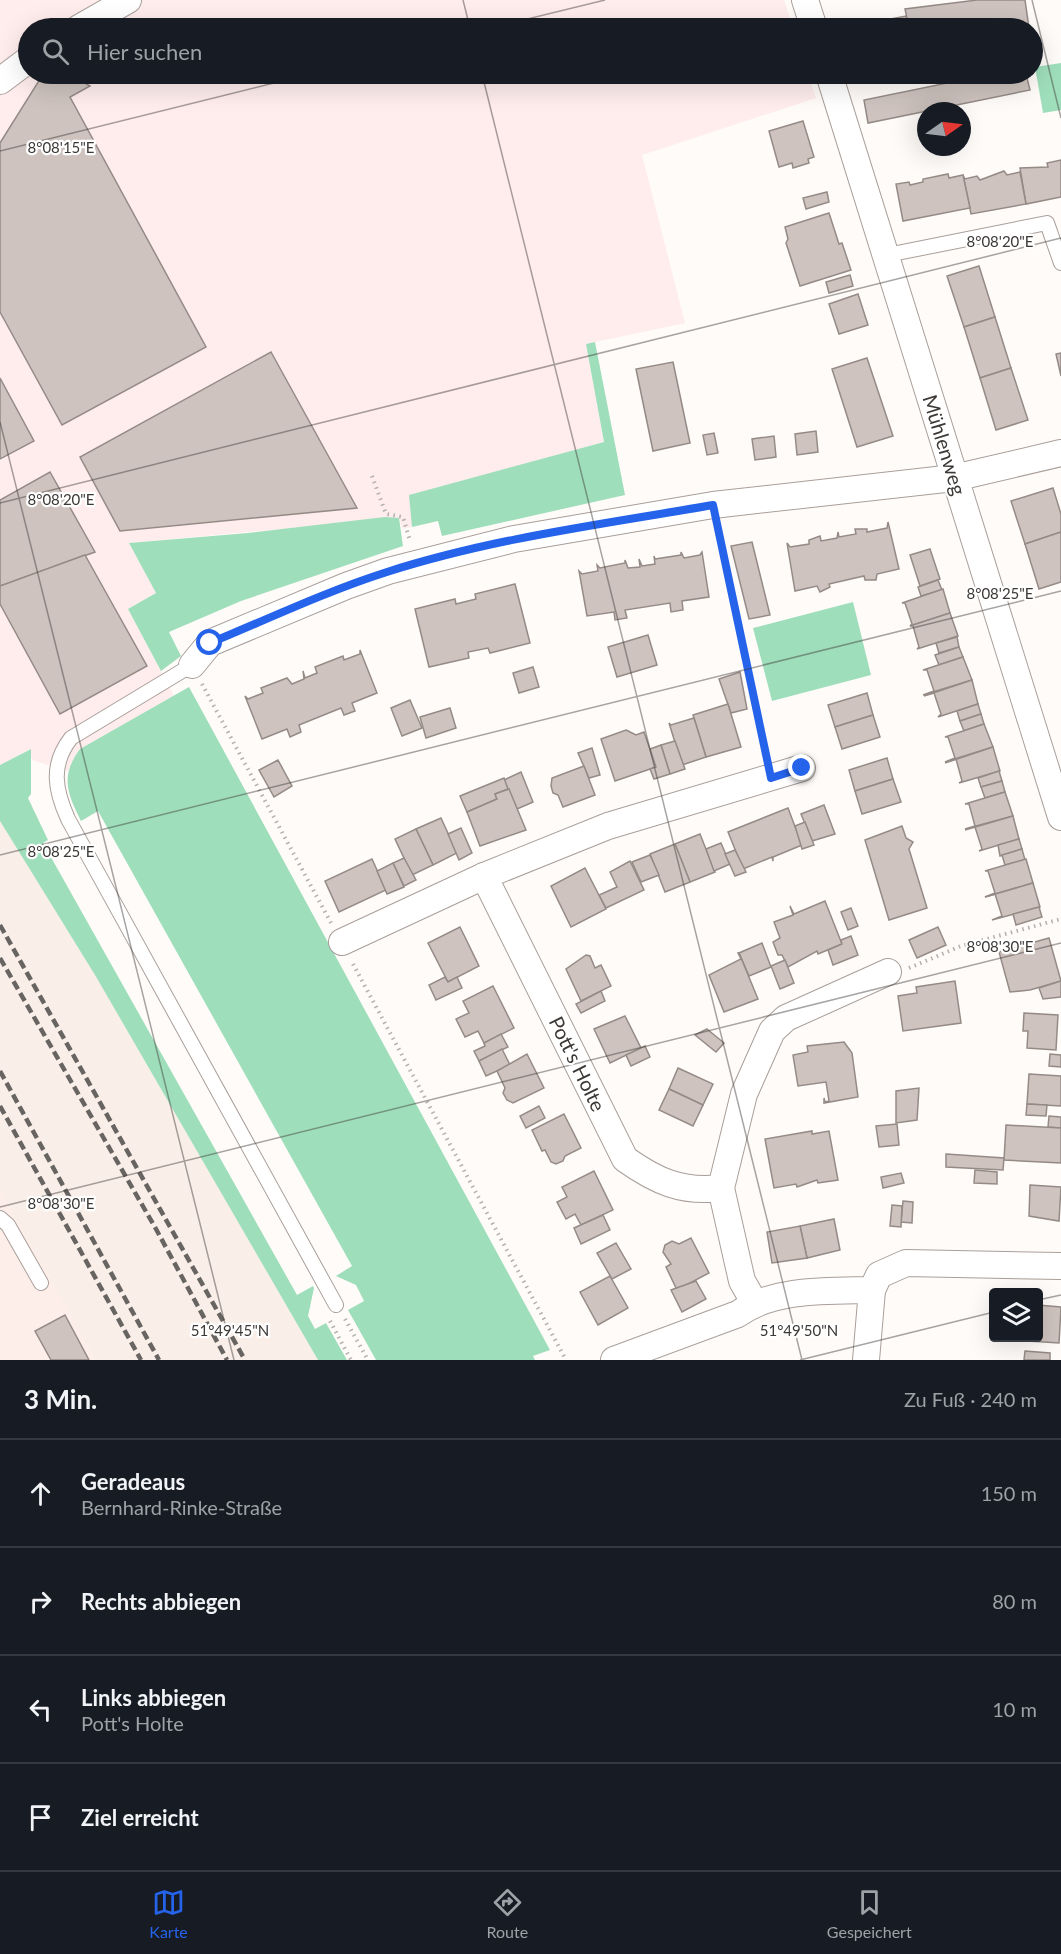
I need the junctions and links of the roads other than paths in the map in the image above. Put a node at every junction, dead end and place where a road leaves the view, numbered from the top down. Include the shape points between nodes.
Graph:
1 (128, 0) edge
2 (805, 0) edge
3 (96, 18) edge
4 (811, 18) edge
5 (18, 68) edge
6 (0, 81) edge
7 (833, 84) edge
8 (887, 255) junction
9 (1061, 263) edge
10 (1061, 453) edge
11 (954, 478) junction
12 (192, 665) joint
13 (802, 768) dead end
14 (1061, 817) edge
15 (484, 876) junction
16 (342, 942) road end
17 (888, 972) road end
18 (721, 1188) junction
19 (0, 1218) edge
20 (1061, 1266) edge
21 (41, 1283) dead end
22 (872, 1290) junction
23 (754, 1302) junction
24 (336, 1305) road end
25 (614, 1360) edge
26 (866, 1360) edge

1 - 3 street
2 - 4 street
5 - 6 street
7 - 8 street, Mühlenweg
8 - 9 lane via 1047,223
8 - 11 street, Mühlenweg
10 - 11 street
11 - 12 street via 713,505 556,531 417,564 346,586 210,643
11 - 14 street, Mühlenweg
12 - 24 lane via 71,738 56,765 58,793 68,819
13 - 15 street via 608,826
15 - 16 street
15 - 18 street, Pott's Holte via 625,1160 652,1178 697,1191
17 - 18 street via 786,1018 772,1031 744,1094
18 - 23 street via 742,1281
19 - 21 lane via 8,1225
20 - 22 street via 906,1263 879,1275
22 - 23 street via 811,1292
22 - 26 street
23 - 25 street via 738,1314

